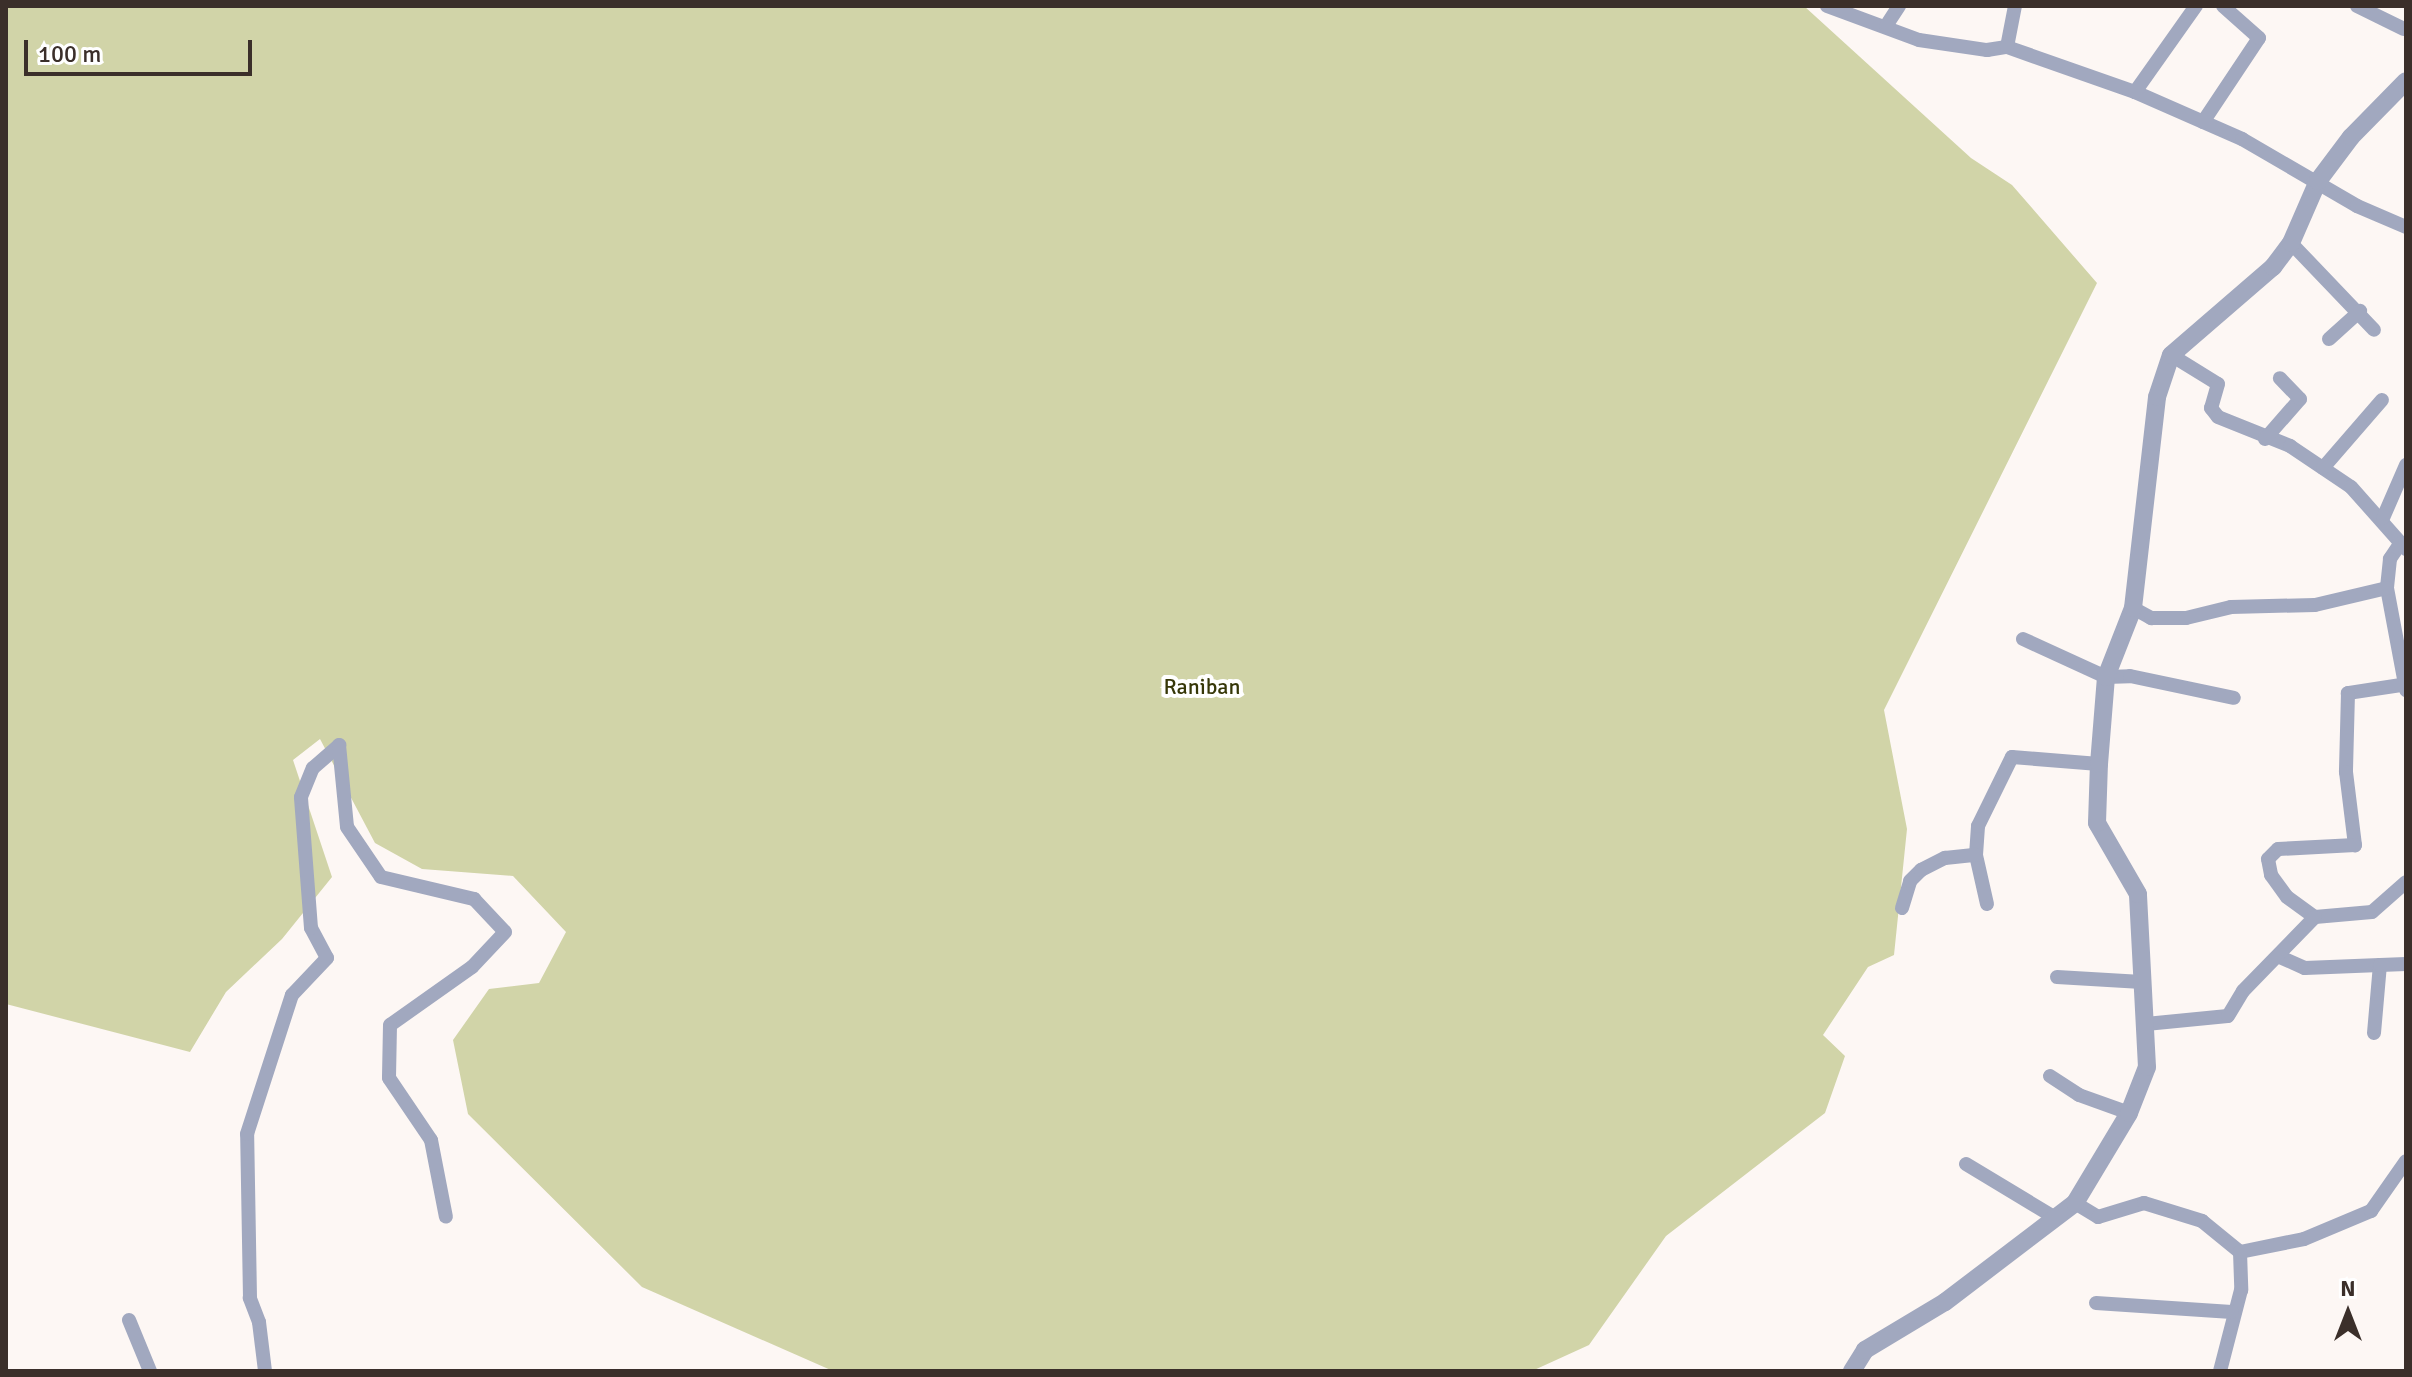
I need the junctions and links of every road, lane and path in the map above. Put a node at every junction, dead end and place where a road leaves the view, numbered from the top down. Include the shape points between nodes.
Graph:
1 (1827, 6) edge
2 (1899, 6) edge
3 (2015, 6) edge
4 (2196, 6) edge
5 (2223, 6) edge
6 (2357, 6) edge
7 (1886, 26) junction
8 (2404, 29) edge
9 (2007, 47) junction
10 (2406, 81) edge
11 (2135, 92) junction
12 (2203, 122) junction
13 (2318, 181) junction
14 (2406, 227) edge
15 (2291, 243) junction
16 (2360, 311) junction
17 (2374, 330) dead end
18 (2329, 339) dead end
19 (2171, 355) junction
20 (2280, 378) dead end
21 (2382, 400) dead end
22 (2265, 439) junction
23 (2406, 464) edge
24 (2323, 468) junction
25 (2383, 518) junction
26 (2403, 546) edge
27 (2387, 588) junction
28 (2133, 608) junction
29 (2023, 639) dead end
30 (2106, 677) junction
31 (2404, 688) edge
32 (2234, 698) dead end
33 (2099, 764) junction
34 (1976, 855) junction
35 (2406, 882) edge
36 (1987, 904) dead end
37 (1902, 908) dead end
38 (2315, 917) junction
39 (2280, 957) junction
40 (2406, 964) edge
41 (2380, 965) junction
42 (2057, 977) dead end
43 (2142, 982) junction
44 (2146, 1024) junction
45 (2374, 1033) dead end
46 (2050, 1076) dead end
47 (2129, 1113) junction
48 (2406, 1161) edge
49 (1966, 1164) dead end
50 (2075, 1203) junction
51 (446, 1217) dead end
52 (2057, 1219) junction
53 (2240, 1252) junction
54 (2096, 1303) dead end
55 (2232, 1312) junction
56 (129, 1320) dead end
57 (150, 1371) edge
58 (265, 1371) edge
59 (1852, 1371) edge
60 (2220, 1371) edge

1 - 7 street
2 - 7 street
3 - 9 street
4 - 11 street
5 - 12 street via 2259,38
6 - 8 street
7 - 9 street via 1919,40 1987,50
9 - 11 street
10 - 13 street via 2351,137
11 - 12 street
12 - 13 street
13 - 14 street
13 - 15 street
15 - 16 street
15 - 19 street via 2263,277
16 - 17 street
16 - 18 street
19 - 22 street via 2218,384 2211,408 2218,417
19 - 28 street via 2157,397 2145,475
20 - 22 street via 2300,399
21 - 24 street
22 - 24 street via 2290,446
23 - 25 street
24 - 25 street
25 - 26 street
26 - 27 street via 2390,559
27 - 28 street via 2315,605 2231,607 2186,618 2151,618
27 - 31 street
28 - 30 street
29 - 30 street
30 - 32 street via 2130,676
30 - 33 street
31 - 38 street via 2348,693 2346,772 2355,845 2278,849 2268,859 2271,875 2287,897
33 - 34 street via 2012,757 1981,817
33 - 43 street via 2097,823 2138,894
34 - 36 street
34 - 37 street via 1945,858 1921,870 1910,881
35 - 38 street via 2372,912
38 - 39 street
39 - 41 street via 2292,966 2314,968
39 - 44 street via 2243,991 2228,1016
40 - 41 street
41 - 45 street
42 - 43 street
43 - 44 street
44 - 47 street via 2147,1067
46 - 47 street via 2079,1095
47 - 50 street
48 - 53 street via 2371,1211 2304,1239
49 - 52 street
50 - 52 street
50 - 53 street via 2098,1217 2144,1203 2202,1221
51 - 58 street via 431,1140 389,1078 390,1025 472,967 505,932 474,899 381,877 347,827 339,745 313,768 301,797 311,928 327,958 292,995 247,1134 250,1298
52 - 59 street via 1945,1302 1865,1350
53 - 55 street via 2241,1290
54 - 55 street
55 - 60 street
56 - 57 street

